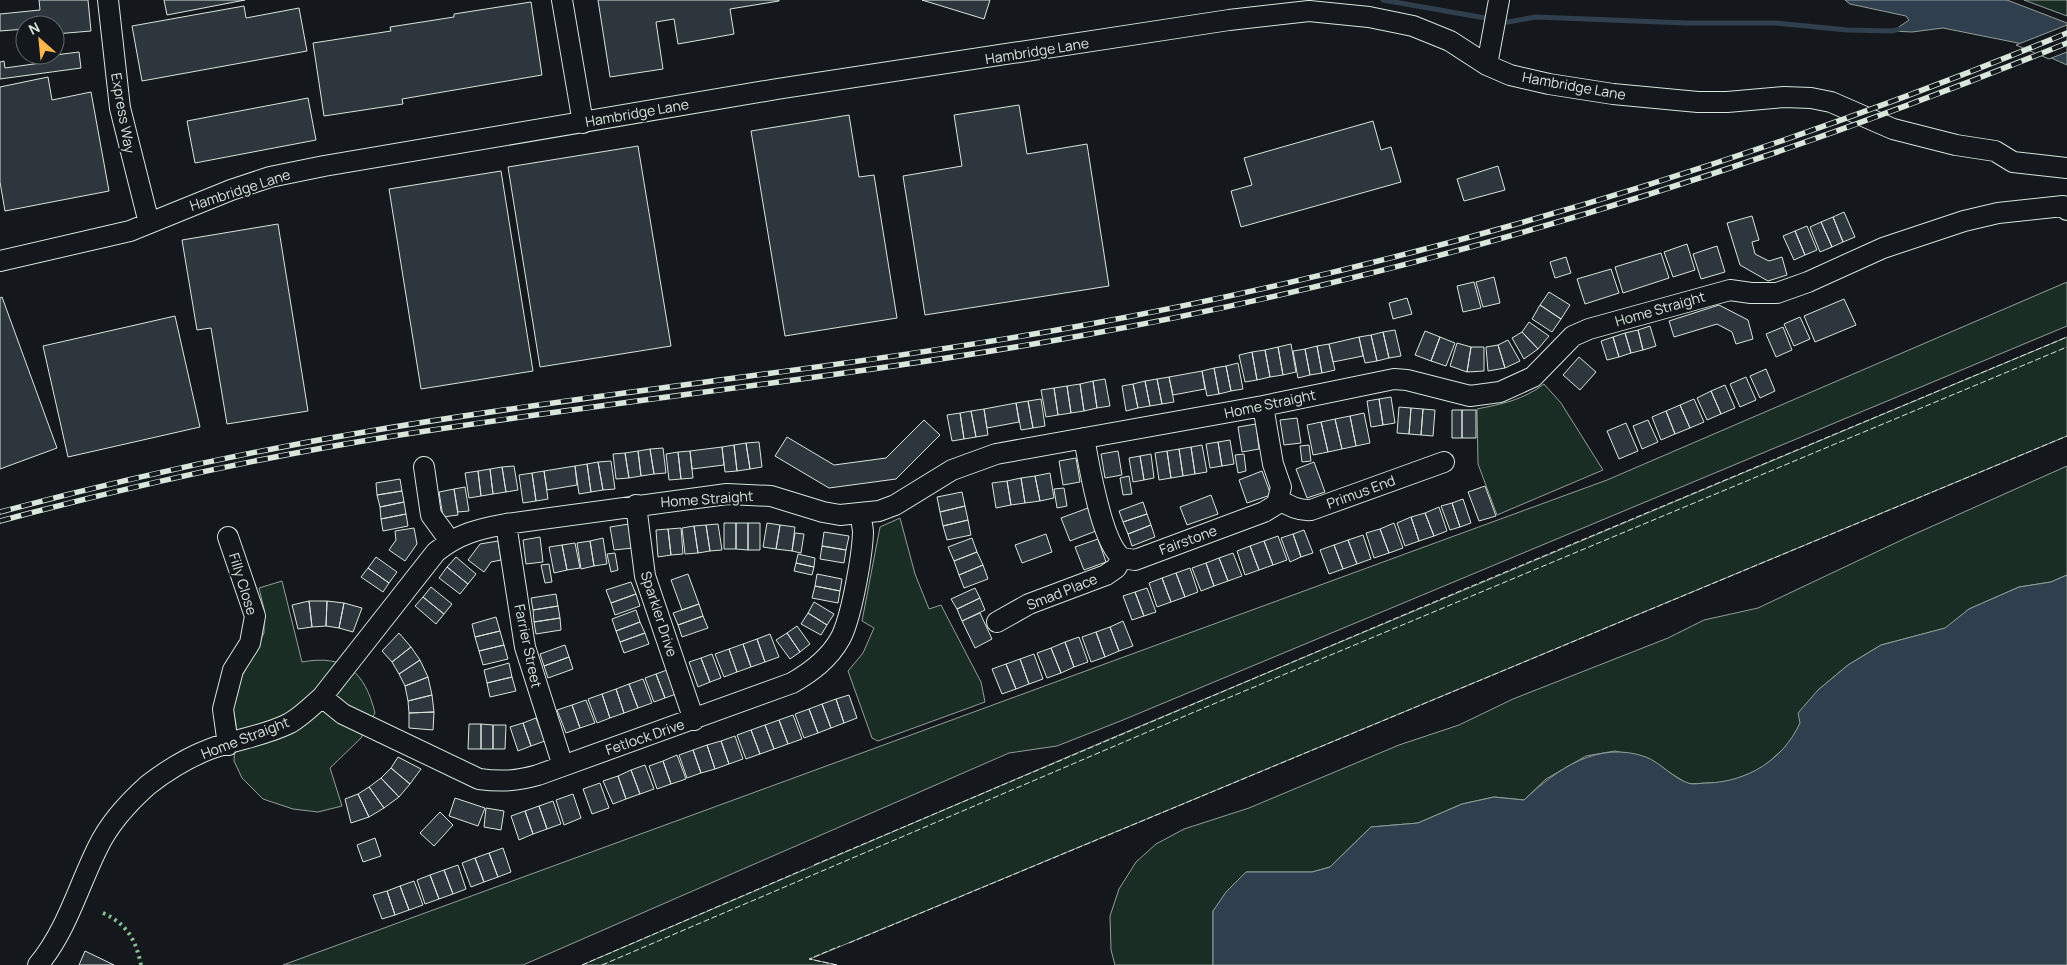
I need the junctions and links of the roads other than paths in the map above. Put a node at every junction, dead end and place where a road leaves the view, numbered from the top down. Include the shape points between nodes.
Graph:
1 (108, 0) edge
2 (562, 0) edge
3 (1496, 12) edge
4 (1487, 65) junction
5 (583, 123) junction
6 (2067, 168) edge
7 (2067, 210) edge
8 (149, 223) junction
9 (0, 261) edge
10 (1263, 406) junction
11 (1084, 438) junction
12 (1444, 462) dead end
13 (424, 467) dead end
14 (1280, 500) junction
15 (636, 505) junction
16 (860, 514) junction
17 (506, 524) junction
18 (228, 537) dead end
19 (450, 541) junction
20 (1122, 558) junction
21 (998, 622) dead end
22 (322, 697) junction
23 (694, 720) junction
24 (228, 745) junction
25 (563, 766) junction
26 (38, 965) edge

1 - 8 street, Express Way via 120,108
2 - 5 street
3 - 4 street
4 - 5 street, Hambridge Lane via 1450,40 1413,26 1369,17 1309,11 1220,21
4 - 6 street, Hambridge Lane via 1510,75 1549,84 1613,94 1698,102 1811,98 1831,102 1893,129 1995,151 2013,162
5 - 8 street, Hambridge Lane via 270,177
7 - 10 street, Home Straight via 2064,206 1998,214 1964,222 1883,248 1777,293 1730,290 1589,329 1573,336 1533,378 1500,392 1470,396 1394,379
8 - 9 street, Hambridge Lane via 130,231
10 - 11 street, Home Straight
10 - 14 street via 1273,464 1281,488
11 - 16 street, Home Straight via 969,462 895,505
11 - 20 street via 1097,502 1113,548
12 - 14 street, Primus End via 1311,510 1290,507
13 - 19 street via 431,515
14 - 20 street, Fairstone via 1264,512 1134,560
15 - 16 street, Home Straight via 747,494 771,496 823,512
15 - 17 street, Home Straight
15 - 23 street, Sparkler Drive via 645,576
16 - 23 street, Fetlock Drive via 863,532 858,572 841,638 827,657 792,683
17 - 19 street, Home Straight via 476,529
17 - 25 street, Farrier Street via 526,647
18 - 24 street, Filly Close via 254,616 250,642 233,670 223,709
19 - 22 street, Home Straight via 436,552
20 - 21 street, Smad Place via 1106,575 1030,604
22 - 24 street, Home Straight via 290,723
22 - 25 street, Fetlock Drive via 343,714 479,780 517,781
23 - 25 street, Fetlock Drive
24 - 26 street, Home Straight via 211,749 179,765 149,784 133,799 99,846 64,928

